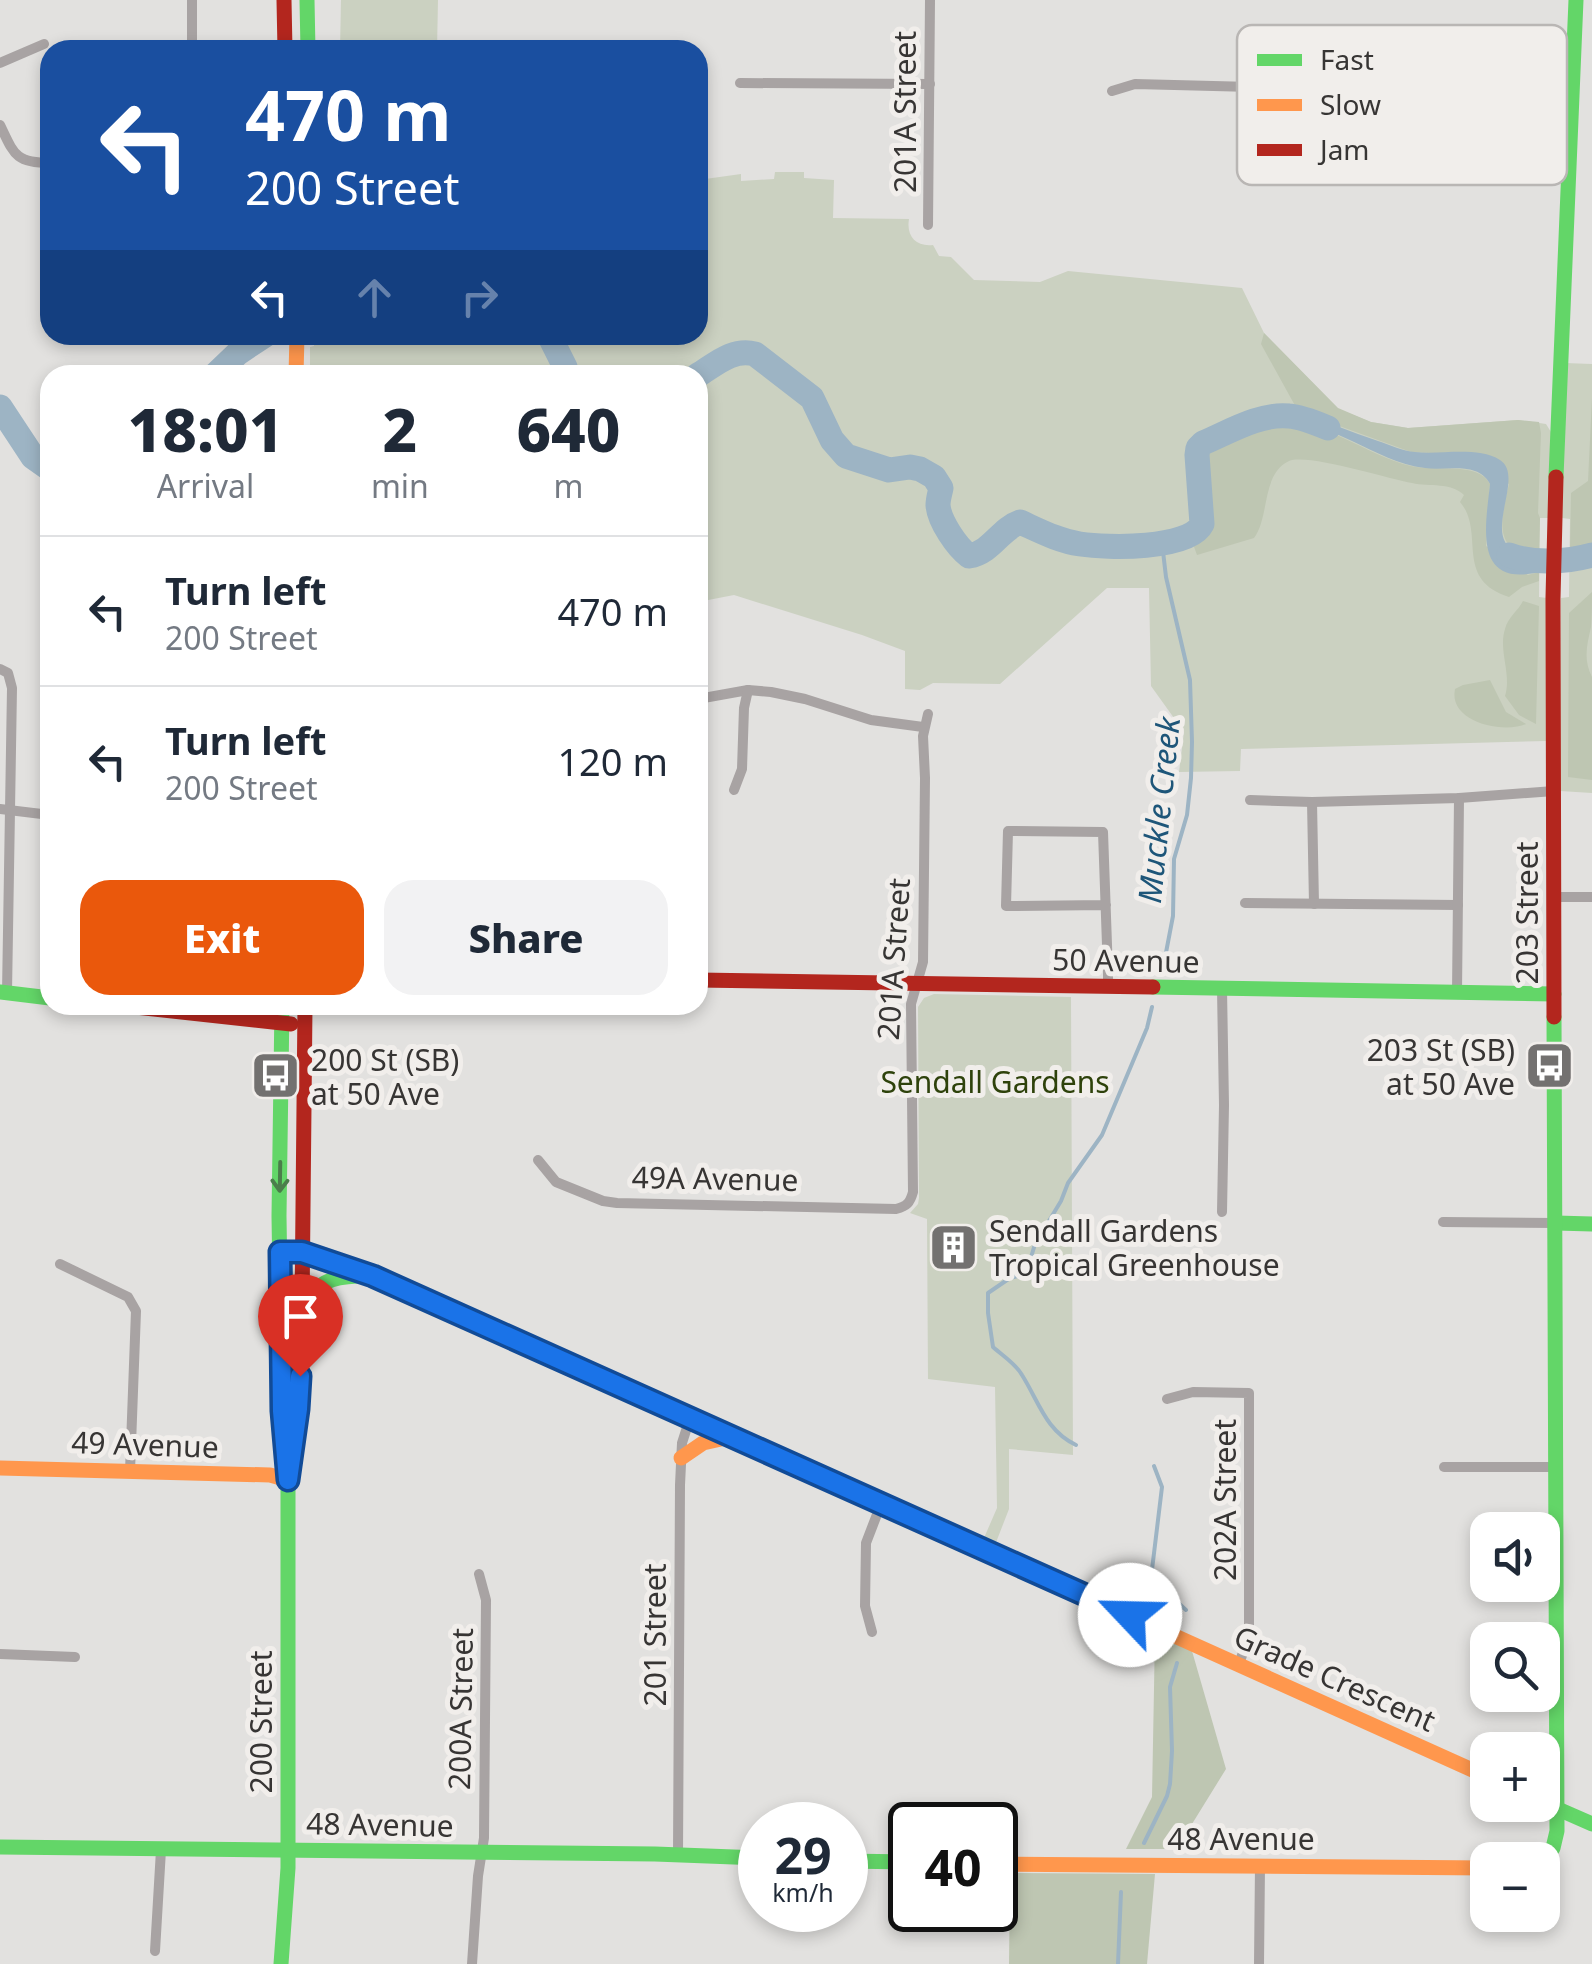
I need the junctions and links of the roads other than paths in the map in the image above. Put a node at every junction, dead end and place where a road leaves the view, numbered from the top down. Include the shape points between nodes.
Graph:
1 (192, 0) edge
2 (284, 0) edge
3 (307, 0) edge
4 (930, 0) edge
5 (1573, 0) edge
6 (192, 40) edge
7 (285, 40) edge
8 (308, 40) edge
9 (40, 46) edge
10 (0, 63) edge
11 (740, 83) dead end
12 (930, 84) junction
13 (1237, 87) edge
14 (1112, 91) dead end
15 (1567, 95) edge
16 (1570, 95) junction
17 (0, 125) edge
18 (40, 163) edge
19 (1567, 180) edge
20 (1567, 185) edge
21 (928, 225) dead end
22 (4, 671) edge
23 (748, 690) junction
24 (708, 698) edge
25 (928, 714) dead end
26 (924, 727) junction
27 (734, 790) dead end
28 (1554, 791) junction
29 (1460, 798) junction
30 (1250, 800) dead end
31 (1312, 802) junction
32 (5, 810) edge
33 (40, 814) edge
34 (1592, 896) edge
35 (1554, 897) junction
36 (1245, 903) dead end
37 (1314, 904) junction
38 (1106, 905) junction
39 (1458, 905) junction
40 (708, 980) edge
41 (917, 984) junction
42 (1108, 987) junction
43 (1222, 989) junction
44 (3, 993) edge
45 (1457, 993) junction
46 (1554, 994) junction
47 (40, 997) edge
48 (209, 1015) edge
49 (282, 1015) edge
50 (305, 1015) edge
51 (282, 1023) junction
52 (305, 1025) junction
53 (538, 1160) dead end
54 (905, 1206) joint
55 (1222, 1212) dead end
56 (1443, 1222) dead end
57 (1556, 1223) junction
58 (1592, 1224) edge
59 (280, 1252) junction
60 (302, 1252) junction
61 (60, 1264) dead end
62 (373, 1276) junction
63 (302, 1309) junction
64 (1167, 1399) dead end
65 (690, 1418) junction
66 (734, 1437) junction
67 (681, 1458) junction
68 (1444, 1467) dead end
69 (1557, 1467) junction
70 (0, 1468) edge
71 (130, 1471) junction
72 (288, 1480) junction
73 (880, 1504) junction
74 (479, 1574) dead end
75 (872, 1632) dead end
76 (0, 1654) edge
77 (75, 1657) dead end
78 (1238, 1664) junction
79 (1552, 1732) edge
80 (1470, 1769) edge
81 (1560, 1810) edge
82 (1592, 1824) edge
83 (0, 1847) edge
84 (161, 1850) junction
85 (287, 1850) junction
86 (482, 1853) junction
87 (678, 1854) junction
88 (738, 1857) edge
89 (1018, 1864) edge
90 (1260, 1866) junction
91 (1470, 1868) edge
92 (155, 1950) dead end
93 (281, 1964) edge
94 (472, 1964) edge
95 (1259, 1964) edge

1 - 6 street
2 - 7 street
3 - 8 street
4 - 12 street, 201A Street
5 - 16 street, 203 Street
9 - 10 street
11 - 12 street
12 - 21 street, 201A Street
13 - 14 street via 1136,84
15 - 16 street
16 - 19 street, 203 Street
17 - 18 street via 14,153
20 - 28 street, 203 Street via 1553,598
22 - 32 street via 12,688
23 - 24 street
23 - 26 street
23 - 27 street via 742,769
25 - 26 street, 201A Street
26 - 41 street, 201A Street via 923,962
28 - 29 street
28 - 35 street, 203 Street
29 - 31 street
29 - 39 street
30 - 31 street
31 - 37 street
32 - 33 street
32 - 44 street
34 - 35 street
35 - 46 street, 203 Street
36 - 37 street
37 - 39 street
38 - 38 street via 1104,832 1008,831 1006,906
38 - 42 street
39 - 45 street
40 - 41 street, 50 Avenue
41 - 42 street, 50 Avenue
41 - 54 street, 201A Street via 911,1004 912,1192
42 - 43 street, 50 Avenue
43 - 45 street, 50 Avenue
43 - 55 street
44 - 47 street
45 - 46 street, 50 Avenue
46 - 57 street, 203 Street
48 - 51 street
49 - 51 street, 200 Street
50 - 52 street, 200 Street
51 - 52 street
51 -> 59 street, 200 Street
52 - 60 street, 200 Street
53 - 54 street, 49A Avenue via 556,1182 603,1202
56 - 57 street
57 - 58 street
57 - 69 street, 203 Street
59 - 60 street, Grade Crescent
59 - 72 street, 200 Street
60 - 62 street, Grade Crescent
60 - 63 street, 200 Street
61 - 71 street via 134,1303
62 - 63 street via 320,1284
62 - 65 street, Grade Crescent
63 - 72 street, 200 Street
64 - 78 street, 202A Street via 1193,1392 1249,1393 1250,1635
65 - 66 street, Grade Crescent
65 - 67 street, 201 Street
66 - 67 street via 697,1444
66 - 73 street, Grade Crescent
67 - 87 street, 201 Street
68 - 69 street
69 - 79 street, 203 Street
70 - 71 street, 49 Avenue
71 - 72 street, 49 Avenue
72 - 85 street, 200 Street
73 - 75 street via 866,1544 865,1606
73 - 78 street, Grade Crescent
74 - 86 street, 200A Street via 486,1600
76 - 77 street
78 - 80 street, Grade Crescent
81 - 82 street
83 - 84 street, 48 Avenue
84 - 85 street, 48 Avenue
84 - 92 street
85 - 86 street, 48 Avenue
85 - 93 street, 200 Street
86 - 87 street, 48 Avenue
86 - 94 street, 200A Street
87 - 88 street, 48 Avenue
89 - 90 street, 48 Avenue
90 - 91 street, 48 Avenue
90 - 95 street

